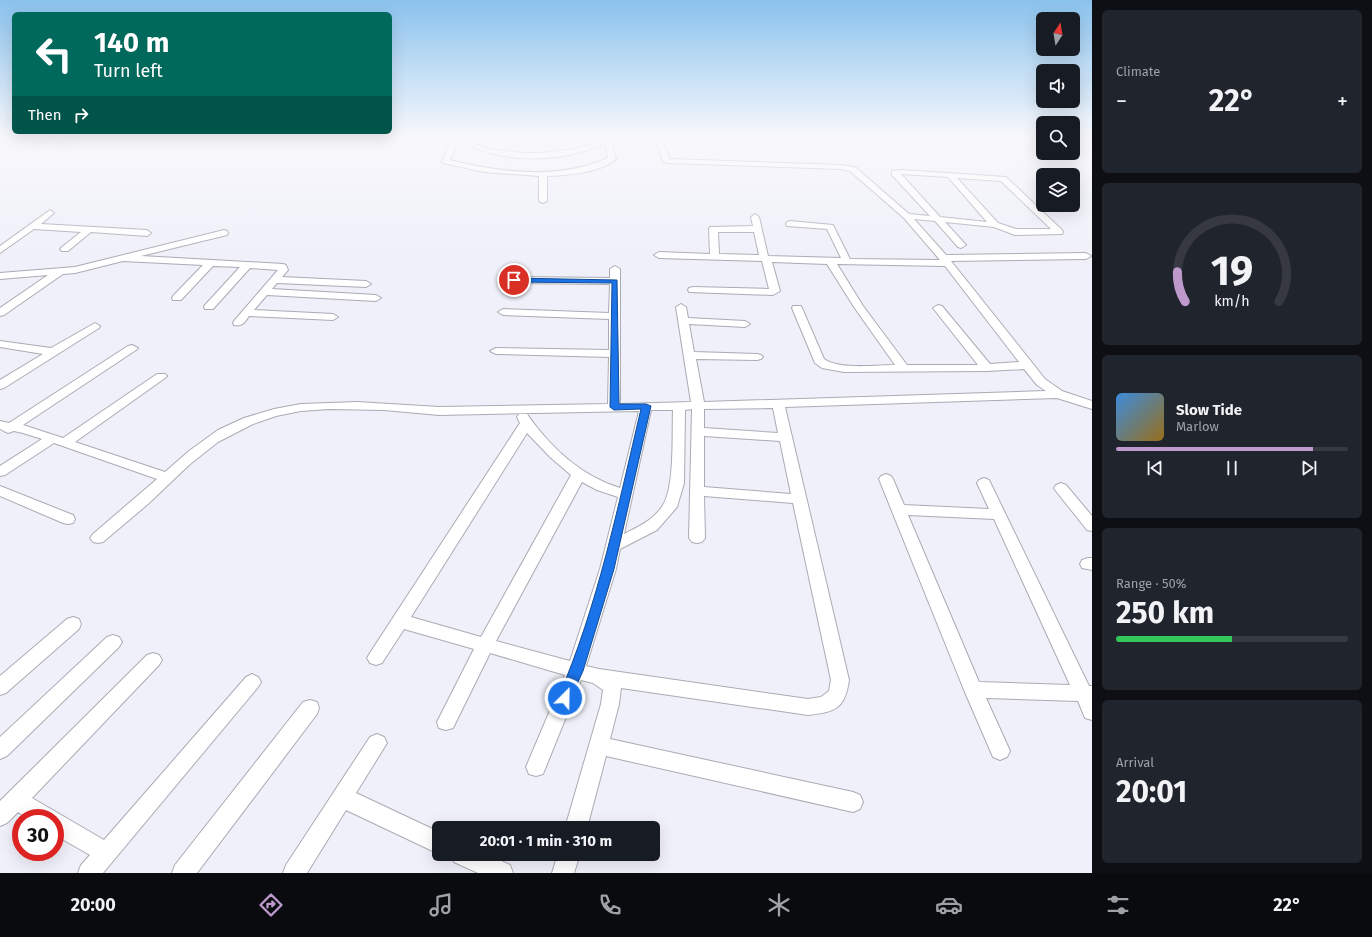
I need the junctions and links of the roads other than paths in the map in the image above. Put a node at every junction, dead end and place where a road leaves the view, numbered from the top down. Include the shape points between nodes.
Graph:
1 (543, 178) edge
2 (862, 178) edge
3 (899, 178) edge
4 (953, 178) edge
5 (992, 178) edge
6 (543, 201) dead end
7 (50, 213) dead end
8 (906, 216) junction
9 (755, 217) dead end
10 (936, 219) junction
11 (790, 224) dead end
12 (995, 225) junction
13 (32, 226) junction
14 (758, 229) junction
15 (88, 230) junction
16 (147, 233) dead end
17 (224, 233) dead end
18 (961, 245) dead end
19 (65, 248) dead end
20 (0, 250) edge
21 (659, 255) dead end
22 (715, 256) junction
23 (1086, 256) dead end
24 (121, 258) junction
25 (765, 258) junction
26 (946, 260) junction
27 (830, 261) junction
28 (847, 262) junction
29 (211, 263) junction
30 (249, 264) junction
31 (615, 269) dead end
32 (60, 272) junction
33 (0, 276) edge
34 (274, 280) junction
35 (514, 280) dead end
36 (615, 281) junction
37 (366, 284) dead end
38 (693, 290) dead end
39 (264, 292) junction
40 (177, 298) dead end
41 (376, 298) dead end
42 (210, 307) dead end
43 (681, 307) dead end
44 (797, 308) dead end
45 (938, 308) dead end
46 (503, 312) dead end
47 (0, 313) edge
48 (246, 313) junction
49 (615, 316) junction
50 (333, 317) dead end
51 (683, 321) junction
52 (238, 323) dead end
53 (745, 324) dead end
54 (95, 326) dead end
55 (0, 344) edge
56 (132, 348) dead end
57 (496, 351) dead end
58 (54, 352) junction
59 (615, 354) junction
60 (690, 355) junction
61 (757, 357) dead end
62 (1027, 365) junction
63 (988, 368) junction
64 (904, 369) junction
65 (161, 376) dead end
66 (0, 385) edge
67 (1058, 394) junction
68 (778, 404) junction
69 (698, 405) junction
70 (1092, 405) edge
71 (646, 406) junction
72 (679, 406) junction
73 (614, 407) junction
74 (518, 409) junction
75 (526, 424) junction
76 (6, 426) edge
77 (698, 432) junction
78 (0, 434) edge
79 (785, 437) junction
80 (58, 441) junction
81 (0, 472) edge
82 (579, 474) junction
83 (168, 478) junction
84 (886, 479) dead end
85 (984, 483) dead end
86 (1061, 488) dead end
87 (0, 491) edge
88 (697, 491) junction
89 (626, 495) junction
90 (799, 499) junction
91 (899, 510) junction
92 (998, 514) junction
93 (68, 519) dead end
94 (1092, 526) edge
95 (98, 538) dead end
96 (697, 538) dead end
97 (614, 546) junction
98 (400, 621) junction
99 (73, 624) dead end
100 (113, 642) dead end
101 (485, 645) junction
102 (376, 658) dead end
103 (153, 660) dead end
104 (576, 671) junction
105 (599, 677) junction
106 (252, 682) dead end
107 (0, 687) edge
108 (973, 690) junction
109 (1088, 694) edge
110 (310, 708) dead end
111 (1092, 712) edge
112 (446, 722) dead end
113 (377, 743) dead end
114 (598, 745) junction
115 (0, 750) edge
116 (1000, 751) dead end
117 (536, 767) dead end
118 (342, 797) junction
119 (16, 800) junction
120 (853, 802) dead end
121 (31, 809) edge
122 (0, 816) edge
123 (578, 821) edge
124 (64, 828) edge
125 (432, 840) edge
126 (106, 853) junction
127 (477, 861) edge
128 (567, 861) edge
129 (89, 873) edge
130 (183, 873) edge
131 (294, 873) edge
132 (502, 873) edge
133 (563, 873) edge

1 - 6 street
2 - 8 street
3 - 10 street
4 - 12 street
5 - 12 street via 1007,181 1059,232 1015,232
7 - 13 street
8 - 10 street
8 - 26 street
9 - 14 street
10 - 12 street
10 - 18 street
11 - 28 street via 830,227
13 - 15 street
13 - 20 street
14 - 22 street via 712,229
14 - 25 street
15 - 16 street
15 - 19 street
17 - 24 street
21 - 22 street
22 - 25 street
23 - 26 street
24 - 29 street
24 - 32 street
25 - 27 street
25 - 38 street via 775,291 773,292
26 - 28 street
26 - 62 street
27 - 28 street
27 - 64 street via 859,307
29 - 30 street
29 - 40 street
30 - 34 street via 283,267
30 - 42 street
31 - 36 street
32 - 33 street
32 - 47 street
34 - 37 street
34 - 39 street
35 - 36 street
36 - 49 street
39 - 41 street
39 - 48 street
43 - 51 street
44 - 64 street via 819,361 826,366 844,369
45 - 63 street
46 - 49 street
48 - 50 street
48 - 52 street
49 - 59 street
51 - 53 street
51 - 60 street
54 - 58 street
55 - 58 street
56 - 76 street
57 - 59 street
58 - 66 street
59 - 73 street
60 - 61 street
60 - 69 street
62 - 63 street
62 - 67 street via 1041,382
63 - 64 street
65 - 80 street
67 - 68 street
67 - 70 street
68 - 69 street
68 - 79 street
69 - 72 street
69 - 77 street
71 - 72 street
71 - 73 street
71 - 89 street
72 - 97 street via 676,483 670,507 652,526
73 - 74 street
74 - 75 street
74 - 83 street via 440,410 321,406 267,413 223,433
75 - 82 street via 552,452
75 - 98 street
76 - 78 street
76 - 80 street via 25,429
77 - 79 street
77 - 88 street
79 - 90 street
80 - 81 street
80 - 83 street
82 - 89 street via 595,484
82 - 101 street
83 - 95 street
84 - 91 street
85 - 92 street
86 - 94 street
87 - 93 street
88 - 90 street
88 - 96 street
89 - 97 street
90 - 105 street via 840,680 838,695 825,705 808,707
91 - 92 street
91 - 108 street
92 - 109 street
97 - 104 street
98 - 101 street
98 - 102 street
99 - 107 street
100 - 115 street
101 - 104 street
101 - 112 street
103 - 119 street
104 - 105 street
104 - 117 street
105 - 114 street via 612,687 610,704
106 - 126 street
108 - 109 street
108 - 116 street
109 - 111 street
110 - 130 street
113 - 118 street
114 - 120 street
114 - 123 street
118 - 125 street
118 - 131 street
119 - 121 street
119 - 122 street
124 - 126 street
126 - 129 street
127 - 132 street
128 - 133 street

